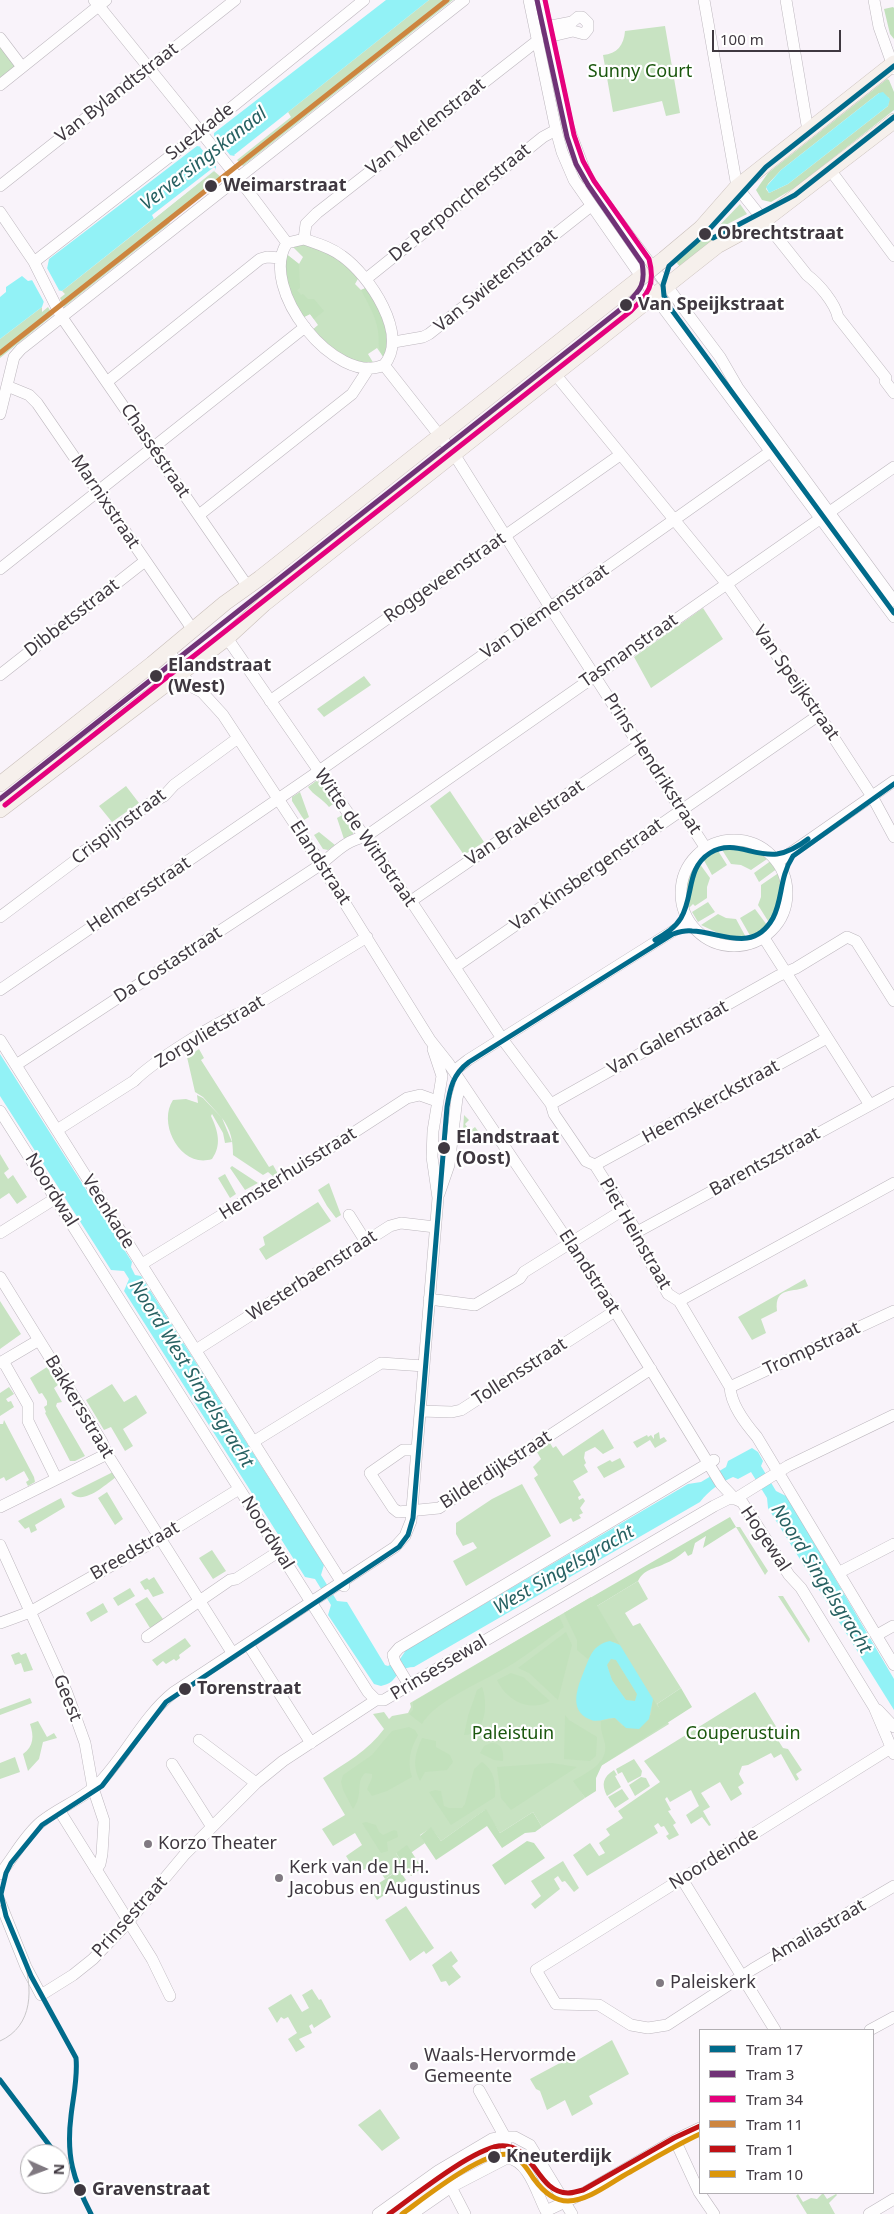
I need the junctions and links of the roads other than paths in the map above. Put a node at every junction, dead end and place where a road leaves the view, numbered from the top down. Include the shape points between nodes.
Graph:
1 (235, 0) edge
2 (364, 0) edge
3 (464, 0) edge
4 (529, 0) edge
5 (541, 0) edge
6 (704, 0) edge
7 (786, 0) edge
8 (874, 0) edge
9 (99, 2) edge
10 (0, 38) edge
11 (536, 41) junction
12 (893, 66) edge
13 (22, 67) junction
14 (148, 68) junction
15 (0, 84) edge
16 (894, 121) edge
17 (556, 130) junction
18 (808, 130) junction
19 (203, 137) junction
20 (831, 171) junction
21 (237, 177) junction
22 (0, 186) edge
23 (737, 187) junction
24 (591, 206) junction
25 (0, 212) edge
26 (765, 220) junction
27 (304, 239) junction
28 (287, 243) junction
29 (894, 256) edge
30 (280, 258) junction
31 (34, 262) junction
32 (647, 272) junction
33 (366, 279) junction
34 (667, 287) junction
35 (655, 296) junction
36 (62, 316) junction
37 (305, 327) junction
38 (394, 342) junction
39 (384, 365) junction
40 (369, 368) junction
41 (555, 374) junction
42 (108, 381) junction
43 (7, 386) junction
44 (894, 393) edge
45 (0, 414) edge
46 (440, 434) junction
47 (152, 448) junction
48 (770, 452) junction
49 (454, 454) junction
50 (620, 455) junction
51 (894, 467) edge
52 (98, 492) junction
53 (199, 515) junction
54 (823, 515) junction
55 (674, 521) junction
56 (505, 536) junction
57 (145, 561) junction
58 (0, 569) edge
59 (726, 584) junction
60 (248, 587) junction
61 (894, 601) edge
62 (225, 603) junction
63 (550, 607) junction
64 (894, 617) edge
65 (193, 630) junction
66 (231, 634) junction
67 (168, 650) junction
68 (184, 670) junction
69 (0, 674) edge
70 (596, 675) junction
71 (270, 701) junction
72 (819, 715) junction
73 (238, 738) junction
74 (639, 745) junction
75 (319, 771) junction
76 (894, 781) edge
77 (0, 784) edge
78 (872, 797) junction
79 (278, 800) junction
80 (0, 810) edge
81 (681, 810) junction
82 (365, 836) junction
83 (894, 837) edge
84 (705, 847) junction
85 (779, 862) junction
86 (321, 864) junction
87 (411, 901) junction
88 (0, 917) edge
89 (689, 921) junction
90 (367, 937) junction
91 (764, 938) junction
92 (455, 968) junction
93 (785, 973) junction
94 (0, 990) edge
95 (894, 1001) edge
96 (827, 1038) junction
97 (502, 1039) junction
98 (0, 1040) edge
99 (430, 1040) junction
100 (16, 1065) junction
101 (454, 1071) junction
102 (462, 1084) junction
103 (440, 1086) junction
104 (894, 1092) edge
105 (437, 1101) junction
106 (552, 1104) junction
107 (870, 1105) junction
108 (0, 1111) edge
109 (57, 1130) junction
110 (595, 1166) junction
111 (894, 1182) edge
112 (56, 1198) junction
113 (438, 1198) junction
114 (623, 1210) junction
115 (349, 1216) dead end
116 (435, 1227) junction
117 (637, 1232) junction
118 (0, 1234) edge
119 (366, 1242) junction
120 (570, 1243) junction
121 (142, 1264) junction
122 (0, 1277) edge
123 (429, 1299) junction
124 (679, 1301) junction
125 (615, 1311) junction
126 (894, 1311) edge
127 (38, 1340) junction
128 (196, 1350) junction
129 (2, 1362) edge
130 (424, 1366) junction
131 (651, 1369) junction
132 (730, 1387) junction
133 (420, 1411) junction
134 (894, 1415) edge
135 (253, 1442) junction
136 (417, 1450) junction
137 (107, 1454) junction
138 (715, 1470) junction
139 (56, 1478) junction
140 (768, 1478) junction
141 (239, 1489) junction
142 (735, 1499) junction
143 (0, 1507) edge
144 (412, 1512) junction
145 (160, 1538) junction
146 (894, 1544) edge
147 (0, 1545) edge
148 (278, 1552) junction
149 (840, 1572) junction
150 (343, 1584) junction
151 (199, 1600) junction
152 (310, 1603) junction
153 (30, 1612) junction
154 (0, 1623) edge
155 (893, 1626) edge
156 (876, 1635) junction
157 (148, 1637) dead end
158 (251, 1647) junction
159 (233, 1654) junction
160 (894, 1665) edge
161 (409, 1686) junction
162 (376, 1700) junction
163 (874, 1707) junction
164 (894, 1727) edge
165 (199, 1740) dead end
166 (311, 1743) junction
167 (894, 1749) edge
168 (172, 1764) dead end
169 (256, 1784) junction
170 (93, 1788) junction
171 (59, 1810) junction
172 (212, 1828) junction
173 (96, 1870) junction
174 (0, 1874) edge
175 (682, 1878) junction
176 (894, 1886) edge
177 (0, 1902) edge
178 (128, 1921) junction
179 (536, 1970) joint
180 (743, 1976) junction
181 (170, 1996) dead end
182 (894, 2016) edge
183 (774, 2029) edge
184 (872, 2029) edge
185 (479, 2090) dead end
186 (699, 2128) edge
187 (505, 2136) junction
188 (675, 2140) junction
189 (507, 2158) junction
190 (451, 2186) junction
191 (699, 2192) edge
192 (700, 2194) edge
193 (894, 2199) edge
194 (564, 2202) junction
195 (546, 2213) edge
196 (378, 2214) edge
197 (412, 2214) edge
198 (464, 2214) edge
199 (572, 2214) edge
200 (714, 2214) edge
201 (869, 2214) edge

1 - 14 street, Van Bylandtstraat
2 - 19 street, Suezkade
3 - 21 street
4 - 11 street
5 - 32 street via 568,126 589,182
6 - 23 street
7 - 18 street
8 - 12 street
9 - 13 street
9 - 14 street
10 - 13 street
11 - 17 street
11 - 27 street, Van Merlenstraat via 317,213 306,224
12 - 18 main road
13 - 15 street
14 - 19 street
14 - 22 street, Van Bylandtstraat
16 - 20 main road
17 - 24 street via 568,168
17 - 33 street, De Perponcherstraat via 543,137
18 - 23 main road
19 - 21 street
19 - 31 street, Suezkade
20 - 26 main road
20 - 29 street
21 - 28 street
21 - 36 street
23 - 26 street
23 - 32 main road via 701,228
24 - 32 street
24 - 38 street, Van Swietenstraat via 429,334
25 - 31 street, Chasséstraat
26 - 34 main road via 717,246
26 - 44 street via 837,311 838,317 881,371
27 - 28 street
27 - 33 street via 336,252
28 - 30 street
30 - 37 street via 284,291
30 - 42 street via 260,259
31 - 36 street, Chasséstraat
32 - 34 street
32 - 35 street
32 - 46 main road
33 - 38 street via 385,311
34 - 35 main road
34 - 54 street via 720,357
35 - 41 main road
35 - 48 street
36 - 42 street, Chasséstraat
36 - 43 street via 17,353
37 - 40 street via 333,355
37 - 47 street
38 - 39 street via 392,353
39 - 40 street
39 - 46 street
40 - 53 street via 352,394
41 - 49 main road
41 - 50 street, Van Speijkstraat
42 - 47 street, Chasséstraat
43 - 45 street
43 - 52 street, Marnixstraat via 33,398
46 - 49 street
46 - 60 main road
47 - 52 street
47 - 53 street, Chasséstraat
48 - 54 street
48 - 55 street, Van Diemenstraat
49 - 56 street, Prins Hendrikstraat
49 - 66 main road via 264,604
50 - 55 street, Van Speijkstraat
50 - 56 street, Roggeveenstraat
51 - 54 street, Tasmanstraat
52 - 57 street, Marnixstraat
52 - 58 street
53 - 60 street, Chasséstraat
54 - 59 street, Tasmanstraat
54 - 61 street
54 - 64 street
55 - 59 street, Van Speijkstraat
55 - 63 street, Van Diemenstraat
56 - 63 street, Prins Hendrikstraat
56 - 71 street, Roggeveenstraat
57 - 65 street, Marnixstraat
57 - 69 street, Dibbetsstraat
59 - 70 street, Tasmanstraat
59 - 72 street, Van Speijkstraat
60 - 62 main road
62 - 65 main road
62 - 66 main road via 236,606 240,611 241,618
63 - 70 street, Prins Hendrikstraat
63 - 75 street, Van Diemenstraat
65 - 67 main road
66 - 68 main road
66 - 71 street, Witte de Withstraat
67 - 68 street, Elandstraat
67 - 77 main road
68 - 73 street, Elandstraat via 185,678 192,687 202,692 223,715
68 - 80 main road
70 - 74 street, Prins Hendrikstraat
70 - 82 street, Tasmanstraat
71 - 75 street, Witte de Withstraat
72 - 78 street, Van Speijkstraat
72 - 81 street, Van Kinsbergenstraat
73 - 79 street, Elandstraat
73 - 88 street, Crispijnstraat
74 - 81 street, Prins Hendrikstraat
74 - 87 street, Van Brakelstraat
75 - 79 street, Van Diemenstraat
75 - 82 street, Witte de Withstraat
76 - 78 street
78 - 83 street, Van Speijkstraat
78 - 85 street
79 - 86 street, Elandstraat
79 - 94 street, Helmersstraat
81 - 84 street, Prins Hendrikstraat
81 - 92 street, Van Kinsbergenstraat
82 - 86 street, Tasmanstraat via 343,846
82 - 87 street, Witte de Withstraat
84 - 85 street via 722,840 745,841 766,850
84 - 89 street via 690,862 682,881 682,903
85 - 91 street via 786,881 787,902 779,922
86 - 90 street, Elandstraat
86 - 100 street, Da Costastraat
87 - 92 street, Witte de Withstraat
89 - 91 street via 705,938 728,946 747,945
89 - 97 street
90 - 99 street, Elandstraat
90 - 109 street, Zorgvlietstraat via 181,1047
91 - 93 street
92 - 97 street, Witte de Withstraat
93 - 95 street, Van Galenstraat via 843,938 851,937
93 - 96 street
93 - 106 street, Van Galenstraat
96 - 107 street
96 - 110 street, Heemskerckstraat
97 - 101 street
97 - 106 street, Piet Heinstraat
98 - 100 street, Veenkade
99 - 101 street, Elandstraat
99 - 103 street, Elandstraat via 442,1073
100 - 109 street, Veenkade
101 - 102 street, Elandstraat
102 - 103 street
102 - 113 street via 456,1098 449,1165
102 - 120 street, Elandstraat
103 - 105 street
104 - 107 street, Barentszstraat
105 - 113 street via 432,1157
105 - 121 street, Hemsterhuisstraat via 413,1096 384,1112
106 - 110 street, Piet Heinstraat via 554,1114 586,1162
107 - 117 street, Barentszstraat
108 - 112 street, Noordwal
109 - 121 street, Veenkade
110 - 114 street, Piet Heinstraat
111 - 124 street
112 - 118 street
112 - 141 street, Noordwal
113 - 116 street
114 - 117 street, Piet Heinstraat
114 - 120 street
115 - 119 street
116 - 119 street, Westerbaenstraat via 394,1224
116 - 123 street
117 - 124 street, Piet Heinstraat via 639,1242 668,1294
119 - 128 street, Westerbaenstraat
120 - 123 street via 475,1305
120 - 125 street, Elandstraat
121 - 128 street, Veenkade
122 - 127 street, Bakkersstraat
123 - 130 street
124 - 132 street, Piet Heinstraat
125 - 131 street, Elandstraat
125 - 133 street, Tollensstraat via 461,1410
126 - 132 street, Trompstraat
127 - 129 street
127 - 137 street, Bakkersstraat
128 - 135 street, Veenkade
129 - 139 street via 28,1405 28,1421
130 - 133 street
130 - 135 street via 381,1363
131 - 138 street, Elandstraat
131 - 144 street, Bilderdijkstraat via 439,1508
132 - 140 street, Piet Heinstraat via 730,1396 757,1437
133 - 136 street
134 - 140 street, Prinsessewal
135 - 150 street, Veenkade
136 - 144 street
136 - 144 street via 403,1450 370,1473 393,1508 398,1512
137 - 139 street
137 - 145 street, Bakkersstraat
138 - 142 street, Hogewal
138 - 161 street via 399,1648 393,1659
139 - 143 street
140 - 142 street, Prinsessewal
140 - 149 street, Piet Heinstraat
141 - 145 street, Breedstraat
141 - 148 street, Noordwal
142 - 161 street, Prinsessewal via 714,1506
142 - 163 street, Hogewal via 742,1502 789,1575 801,1588
144 - 150 street via 409,1529 402,1541
145 - 151 street, Bakkersstraat
145 - 153 street, Breedstraat
146 - 149 street
147 - 153 street, Geest
148 - 151 street
148 - 152 street, Noordwal
149 - 156 street, Piet Heinstraat
150 - 152 street
151 - 157 street
151 - 159 street, Bakkersstraat
152 - 158 street
152 - 162 street, Noordwal
153 - 154 street, Breedstraat
153 - 170 street, Geest via 67,1693 87,1751
155 - 156 street
156 - 160 street, Piet Heinstraat
158 - 159 street
158 - 166 street
159 - 170 street via 157,1706
161 - 162 street, Prinsessewal via 384,1700
162 - 166 street, Prinsestraat
163 - 164 street, Hogewal
163 - 167 street, Hogewal
165 - 169 street
166 - 169 street, Prinsestraat
167 - 175 street, Noordeinde
168 - 172 street
169 - 172 street, Prinsestraat
170 - 171 street
170 - 173 street, Geest via 104,1832 100,1864
171 - 173 street
171 - 174 street via 30,1833
172 - 178 street, Prinsestraat via 185,1854
173 - 178 street
175 - 179 street, Noordeinde
175 - 180 street
176 - 180 street, Amaliastraat
177 - 178 street, Prinsestraat via 41,1995 93,1959
178 - 181 street
179 - 180 street, Amaliastraat via 556,2004 600,2006 632,2025 648,2028 667,2025
180 - 183 street
182 - 184 street
185 - 187 street
186 - 188 street
187 - 189 street
187 - 194 street via 530,2145
187 - 196 street via 492,2139 438,2171
188 - 191 street
188 - 194 street
189 - 190 street
189 - 195 street via 515,2159 523,2166
190 - 197 street
190 - 198 street
192 - 200 street
193 - 201 street
194 - 195 street
194 - 199 street

